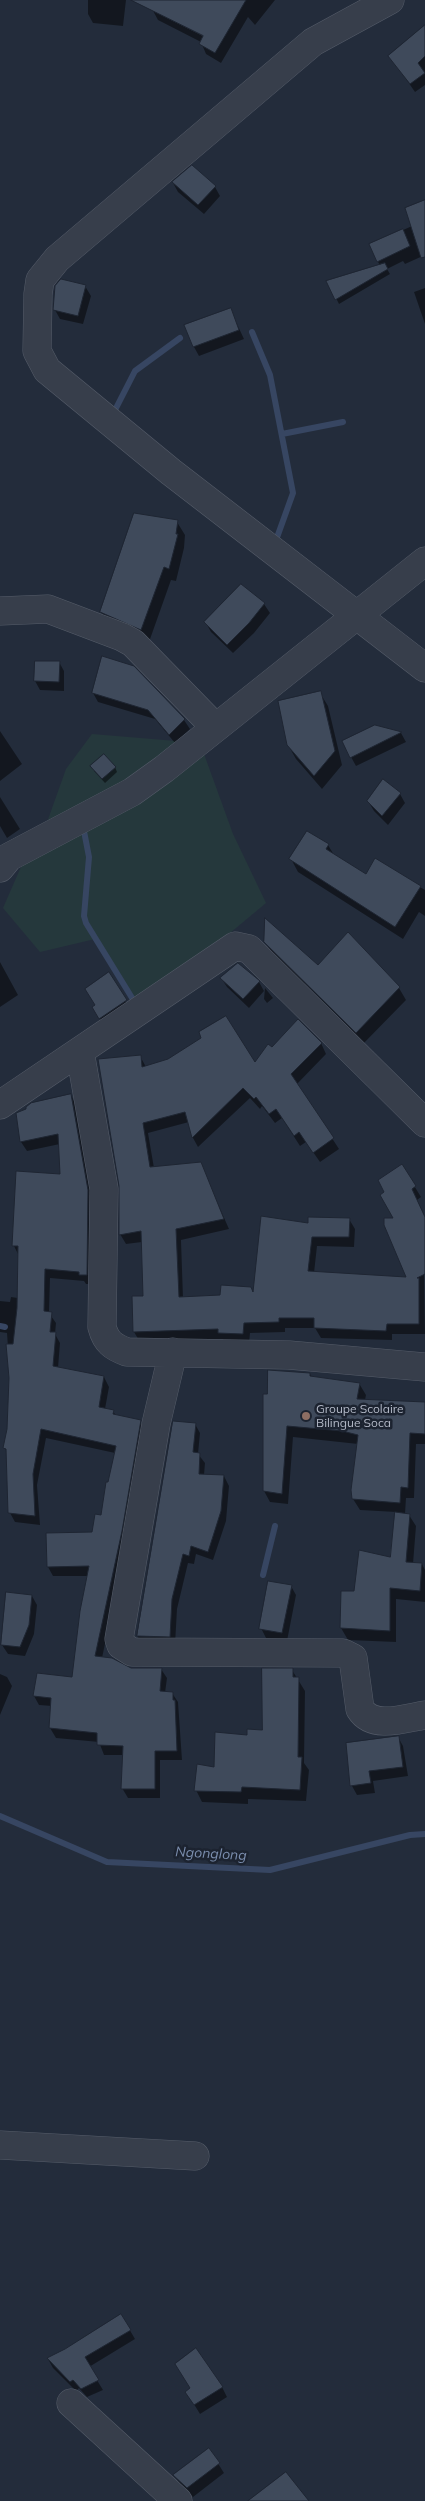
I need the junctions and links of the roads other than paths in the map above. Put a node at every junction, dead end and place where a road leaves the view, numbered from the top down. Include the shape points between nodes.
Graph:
1 (390, 0) edge
2 (425, 561) edge
3 (0, 610) edge
4 (357, 615) junction
5 (425, 668) edge
6 (215, 727) junction
7 (3, 858) edge
8 (80, 1052) junction
9 (0, 1105) edge
10 (425, 1123) edge
11 (173, 1352) junction
12 (425, 1367) edge
13 (425, 1716) edge
14 (0, 2145) edge
15 (195, 2156) dead end
16 (71, 2403) dead end
17 (178, 2501) edge

1 - 4 street via 313,42 294,57 58,259 40,280 38,294 37,352 46,370 171,472
2 - 4 street
3 - 6 street via 48,609 134,643
4 - 5 street
4 - 6 street
6 - 7 street via 132,792
8 - 9 street
8 - 10 street via 229,948 243,946
8 - 11 street via 104,1189 102,1327 105,1338 113,1347 127,1352
11 - 12 street via 289,1355
11 - 13 street via 156,1424 119,1639 121,1645 132,1652 343,1653 353,1658 360,1710 364,1716 380,1722
14 - 15 street
16 - 17 street

